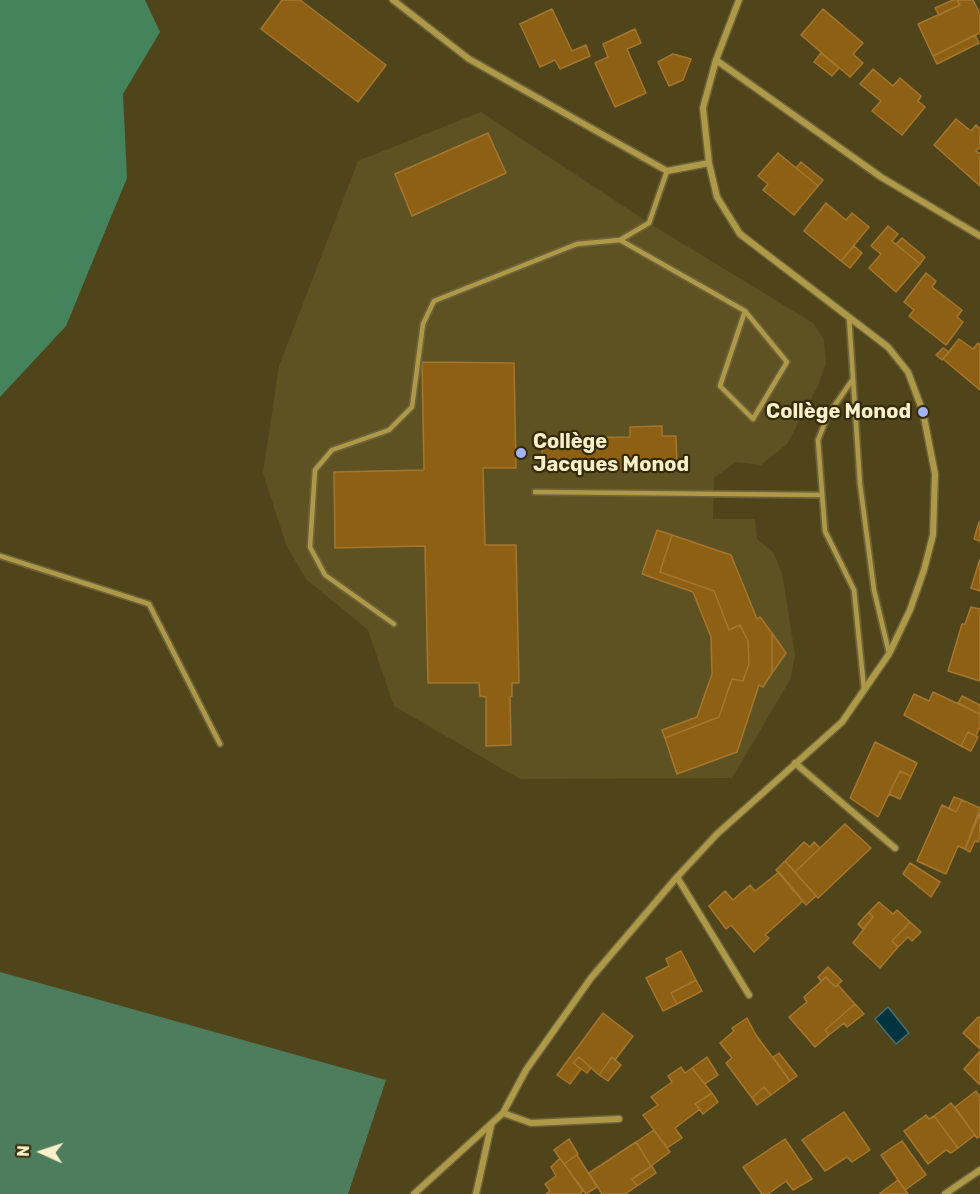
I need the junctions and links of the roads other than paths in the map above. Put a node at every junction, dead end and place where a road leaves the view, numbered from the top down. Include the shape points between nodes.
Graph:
1 (393, 0) edge
2 (738, 0) edge
3 (716, 60) junction
4 (709, 163) junction
5 (667, 171) junction
6 (980, 236) edge
7 (620, 240) junction
8 (745, 311) junction
9 (849, 317) junction
10 (853, 379) junction
11 (536, 492) dead end
12 (822, 495) junction
13 (0, 556) edge
14 (394, 624) dead end
15 (889, 654) junction
16 (864, 689) junction
17 (220, 744) dead end
18 (795, 764) junction
19 (895, 848) dead end
20 (677, 877) junction
21 (749, 995) dead end
22 (503, 1113) junction
23 (619, 1119) dead end
24 (491, 1125) junction
25 (980, 1170) edge
26 (414, 1194) edge
27 (476, 1194) edge
28 (945, 1194) edge

1 - 5 street via 469,59
2 - 3 street
3 - 4 street via 703,108
3 - 6 street via 881,177
4 - 5 street
4 - 9 street via 717,197 740,234
5 - 7 lane via 650,223
7 - 8 lane
7 - 14 lane via 577,244 434,301 423,324 412,407 389,430 332,450 315,470 310,547 325,574
8 - 8 lane via 720,386 753,419 787,362
9 - 10 lane
9 - 15 street via 888,347 908,372 923,412 935,474 934,525 924,570
10 - 12 lane via 828,415 818,440
10 - 15 lane via 860,484 874,590
11 - 12 lane
12 - 16 lane via 825,531 854,590
13 - 17 lane via 149,604
15 - 16 street
16 - 18 street via 842,722
18 - 19 street
18 - 20 street via 717,834
20 - 21 street
20 - 22 street via 591,978 526,1071
22 - 23 street via 531,1123
22 - 24 street
24 - 26 street
24 - 27 street
25 - 28 street

